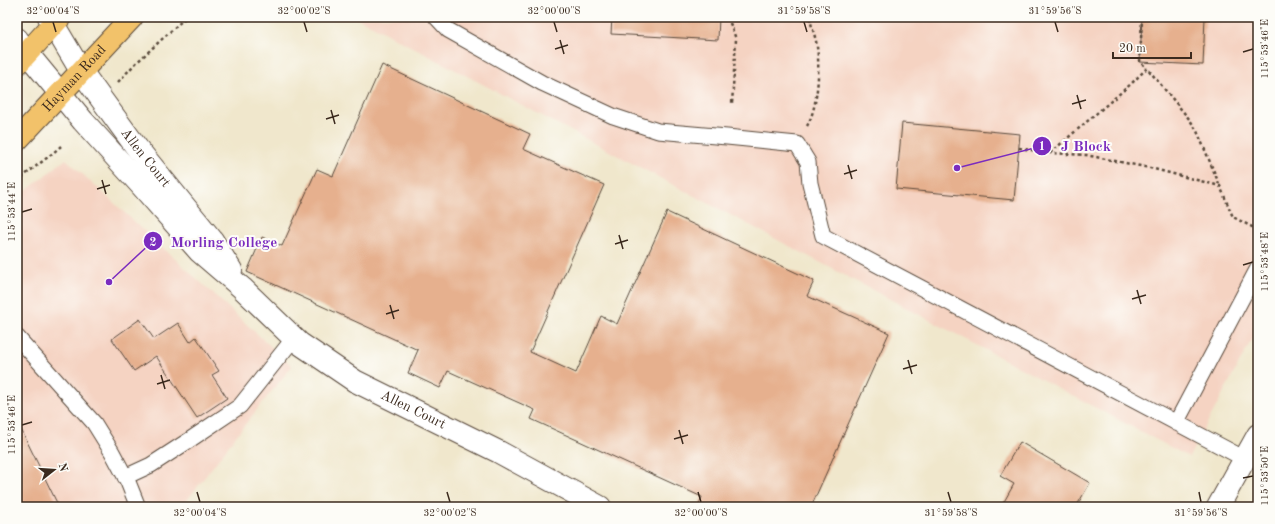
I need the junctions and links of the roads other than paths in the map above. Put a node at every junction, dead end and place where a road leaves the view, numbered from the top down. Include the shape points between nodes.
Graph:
1 (132, 17) edge
2 (436, 17) edge
3 (54, 20) edge
4 (20, 52) edge
5 (81, 71) junction
6 (60, 94) junction
7 (17, 140) edge
8 (1258, 268) edge
9 (242, 288) junction
10 (17, 337) edge
11 (294, 338) junction
12 (1176, 423) junction
13 (1258, 435) edge
14 (1245, 459) junction
15 (125, 477) junction
16 (138, 507) edge
17 (600, 507) edge
18 (1218, 507) edge

1 - 5 main road, Hayman Road
2 - 12 lane via 448,30 542,83 613,116 658,131 797,144 808,162 810,183 823,236
3 - 4 main road
3 - 5 street, Allen Court
4 - 6 street, Allen Court
5 - 6 main road, Hayman Road
5 - 9 street, Allen Court via 137,148 212,240
6 - 7 main road, Hayman Road
6 - 9 street, Allen Court via 200,252
8 - 12 lane
9 - 11 street, Allen Court
10 - 15 lane via 94,424
11 - 15 lane via 240,406 151,465
11 - 17 street, Allen Court via 356,381 498,452
12 - 14 lane
13 - 14 street
14 - 18 street
15 - 16 lane

